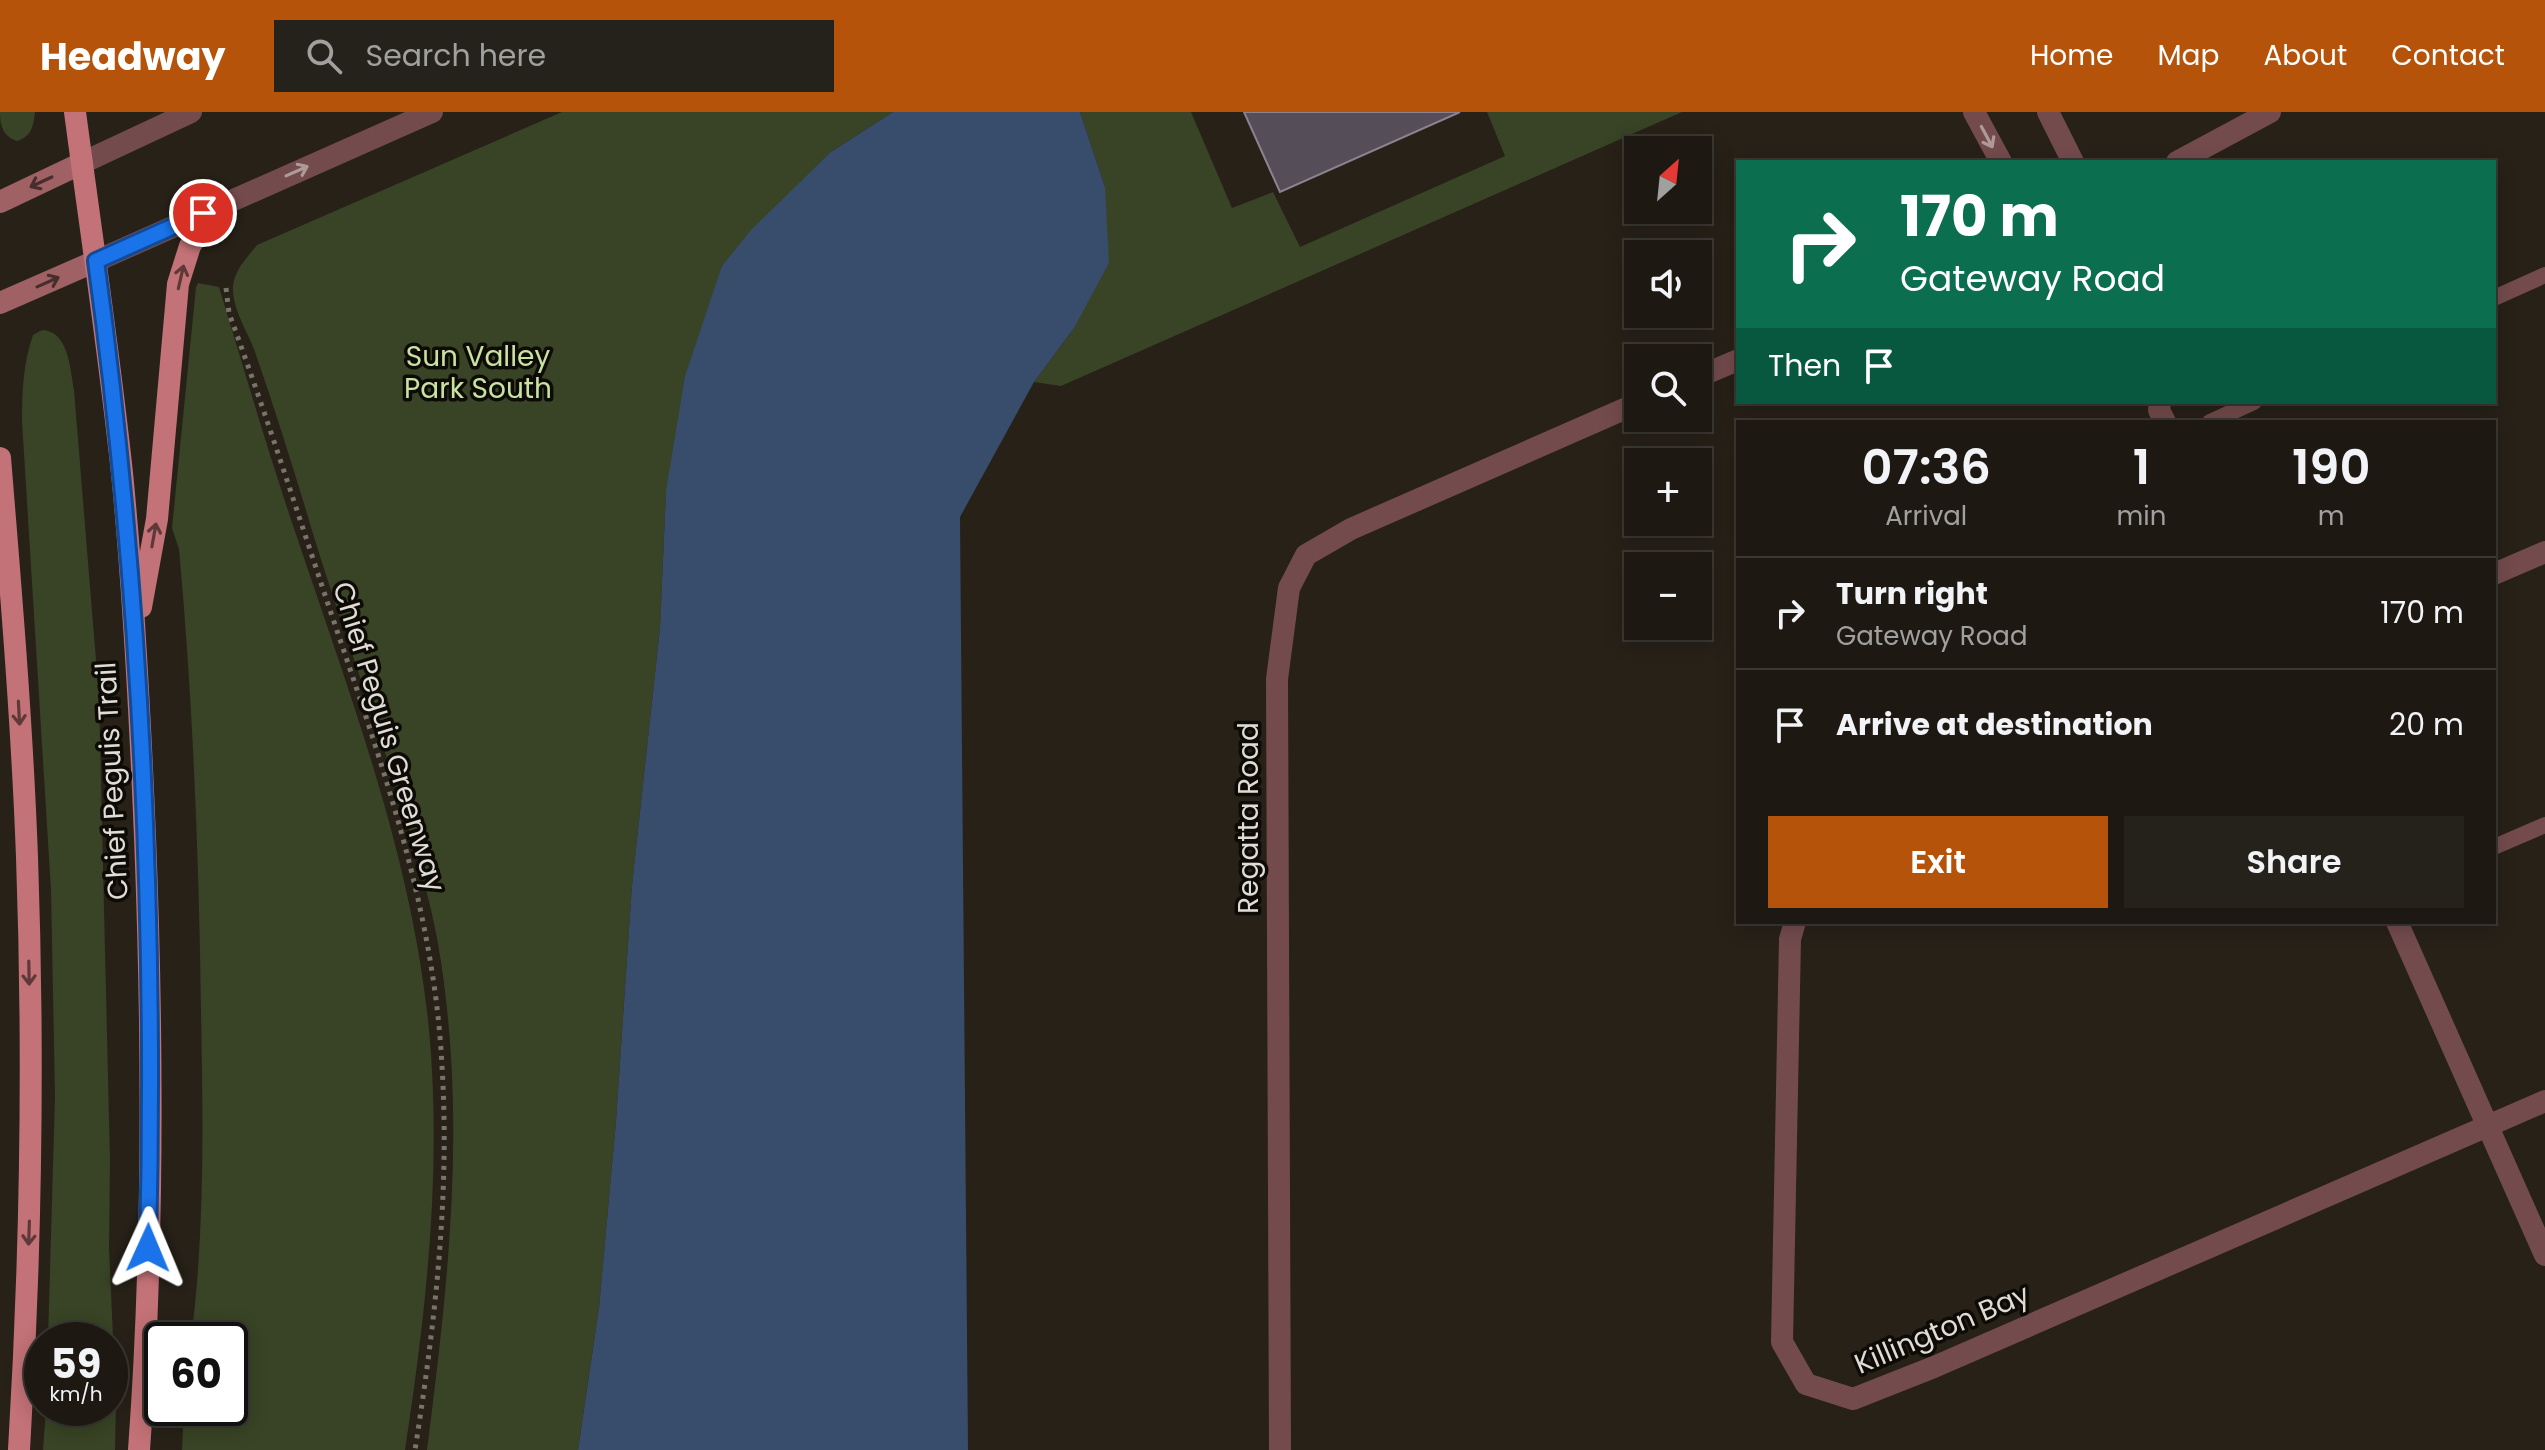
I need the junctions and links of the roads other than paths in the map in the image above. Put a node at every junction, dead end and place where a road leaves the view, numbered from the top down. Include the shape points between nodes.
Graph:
1 (75, 112) edge
2 (191, 112) edge
3 (432, 112) edge
4 (1974, 112) edge
5 (2048, 112) edge
6 (2270, 112) edge
7 (2000, 160) edge
8 (2072, 160) edge
9 (2181, 160) edge
10 (82, 163) junction
11 (0, 202) edge
12 (225, 203) junction
13 (96, 261) junction
14 (2545, 275) edge
15 (2496, 297) edge
16 (0, 303) edge
17 (1736, 361) edge
18 (1712, 371) edge
19 (2250, 404) edge
20 (1624, 409) edge
21 (2214, 420) edge
22 (0, 458) edge
23 (2545, 552) edge
24 (2496, 573) edge
25 (0, 606) edge
26 (15, 635) junction
27 (135, 640) junction
28 (2545, 825) edge
29 (2496, 846) edge
30 (1794, 924) edge
31 (2398, 924) edge
32 (2545, 1101) edge
33 (2487, 1126) junction
34 (2545, 1255) edge
35 (19, 1450) edge
36 (139, 1450) edge
37 (1280, 1450) edge

1 - 10 main road, Chief Peguis Trail
2 - 10 street
12 -> 3 street
4 -> 7 street
5 - 8 street
6 - 9 street
10 -> 11 main road
10 - 13 main road, Chief Peguis Trail
12 - 13 street
27 -> 12 main road via 157,519 178,284 190,246
16 -> 13 main road
13 - 27 main road, Chief Peguis Trail
14 - 15 lane
17 - 18 street
19 - 21 lane
20 - 37 street, Regatta Road via 1351,529 1306,555 1289,588 1277,679
22 - 26 main road
23 - 24 street
25 - 26 main road
26 -> 35 main road via 30,1018
27 - 36 main road, Chief Peguis Trail via 150,1022
28 - 29 lane
30 - 33 street, Killington Bay via 1782,1342 1806,1384 1853,1399
31 - 33 street
32 - 33 street, Killington Bay
33 - 34 street

